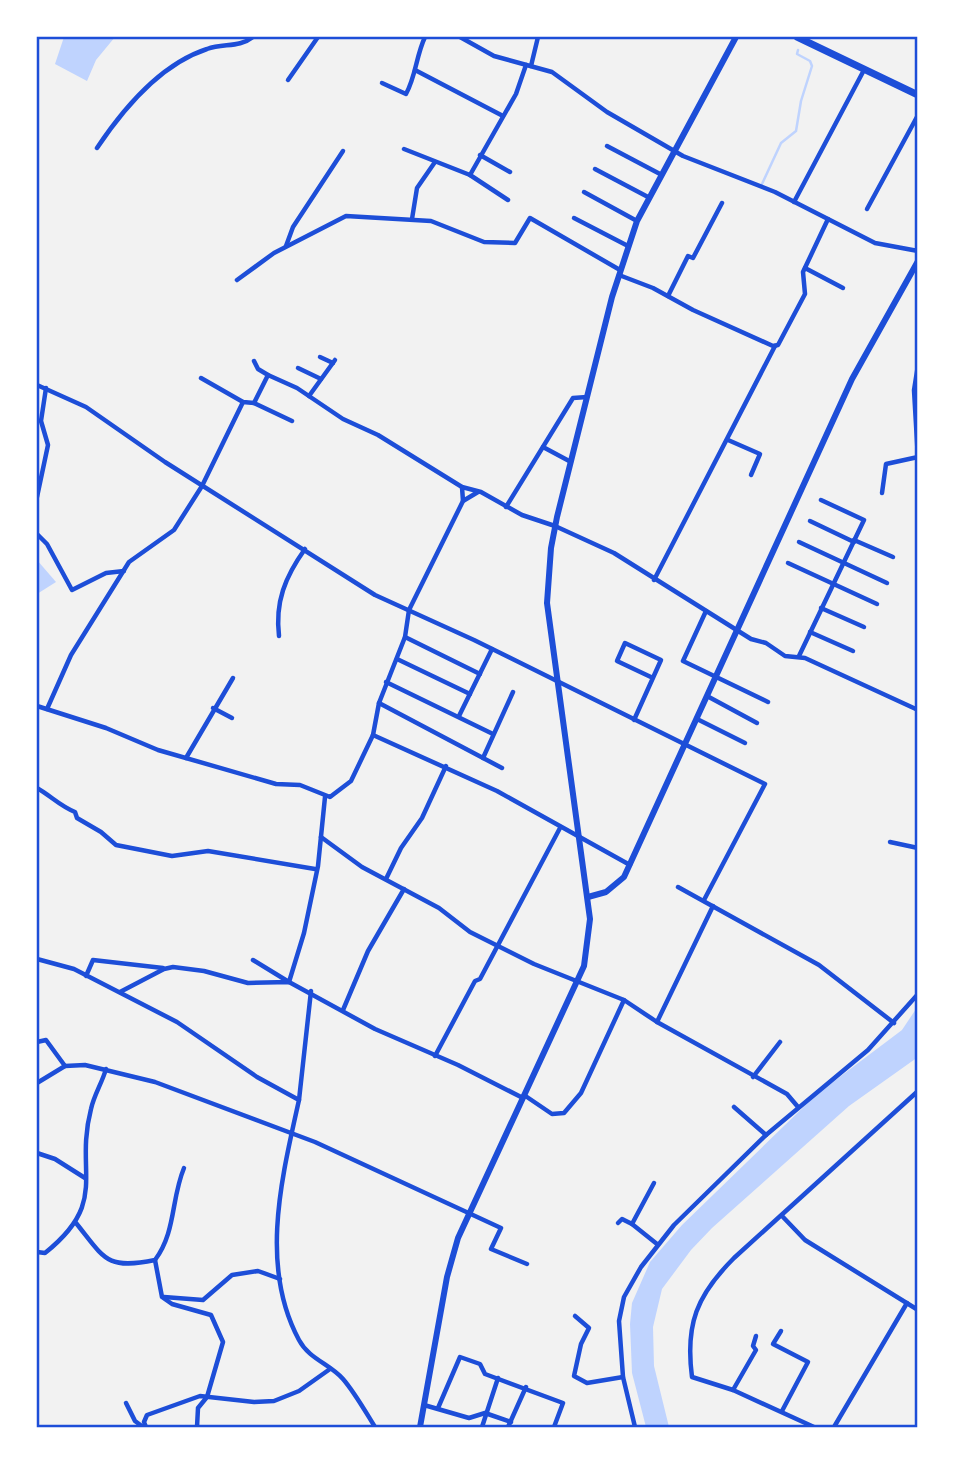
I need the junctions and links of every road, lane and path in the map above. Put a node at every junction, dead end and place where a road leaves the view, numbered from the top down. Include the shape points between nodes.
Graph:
1 (253, 37) edge
2 (318, 37) edge
3 (425, 37) edge
4 (460, 37) edge
5 (538, 37) edge
6 (736, 37) edge
7 (797, 37) edge
8 (528, 65) junction
9 (864, 69) junction
10 (415, 70) junction
11 (288, 80) dead end
12 (382, 83) dead end
13 (918, 96) edge
14 (918, 114) edge
15 (503, 116) junction
16 (607, 146) dead end
17 (97, 148) dead end
18 (404, 149) dead end
19 (343, 151) dead end
20 (673, 151) junction
21 (481, 155) junction
22 (435, 162) junction
23 (596, 169) dead end
24 (510, 172) dead end
25 (660, 174) junction
26 (470, 175) junction
27 (584, 192) dead end
28 (648, 197) junction
29 (508, 200) dead end
30 (794, 202) junction
31 (722, 203) dead end
32 (867, 209) dead end
33 (574, 218) dead end
34 (412, 219) junction
35 (828, 219) junction
36 (637, 221) junction
37 (286, 246) junction
38 (628, 246) junction
39 (918, 251) edge
40 (918, 261) edge
41 (805, 268) junction
42 (620, 272) junction
43 (237, 280) dead end
44 (843, 288) dead end
45 (668, 296) junction
46 (775, 345) junction
47 (320, 357) dead end
48 (254, 361) dead end
49 (918, 365) edge
50 (298, 368) dead end
51 (268, 375) junction
52 (201, 378) dead end
53 (321, 379) junction
54 (37, 384) edge
55 (46, 388) junction
56 (309, 396) junction
57 (587, 397) junction
58 (243, 402) junction
59 (254, 403) junction
60 (292, 421) dead end
61 (916, 429) edge
62 (728, 440) junction
63 (543, 447) junction
64 (918, 458) edge
65 (571, 462) junction
66 (751, 475) dead end
67 (202, 486) junction
68 (462, 487) junction
69 (478, 491) junction
70 (882, 493) dead end
71 (37, 497) edge
72 (821, 500) dead end
73 (463, 501) junction
74 (506, 507) junction
75 (810, 521) dead end
76 (555, 526) junction
77 (37, 534) edge
78 (854, 541) junction
79 (799, 542) dead end
80 (305, 549) junction
81 (893, 557) dead end
82 (789, 563) dead end
83 (843, 563) junction
84 (124, 571) junction
85 (654, 580) junction
86 (887, 583) dead end
87 (832, 584) junction
88 (877, 604) dead end
89 (821, 608) junction
90 (409, 610) junction
91 (706, 611) junction
92 (864, 627) dead end
93 (738, 630) junction
94 (810, 632) junction
95 (279, 636) dead end
96 (405, 637) junction
97 (492, 649) junction
98 (853, 651) dead end
99 (799, 656) junction
100 (397, 659) junction
101 (480, 674) junction
102 (716, 677) junction
103 (233, 678) dead end
104 (653, 678) junction
105 (386, 682) junction
106 (557, 683) junction
107 (513, 692) dead end
108 (470, 694) junction
109 (707, 696) junction
110 (768, 702) dead end
111 (379, 703) junction
112 (37, 706) edge
113 (213, 708) junction
114 (47, 709) junction
115 (918, 709) edge
116 (459, 716) junction
117 (232, 718) dead end
118 (696, 719) junction
119 (634, 720) junction
120 (757, 723) dead end
121 (493, 734) junction
122 (373, 735) junction
123 (685, 743) junction
124 (745, 743) dead end
125 (186, 758) junction
126 (483, 758) junction
127 (446, 766) junction
128 (502, 768) dead end
129 (37, 788) edge
130 (324, 797) junction
131 (560, 828) junction
132 (321, 837) junction
133 (581, 840) junction
134 (890, 842) dead end
135 (918, 848) edge
136 (630, 865) junction
137 (315, 869) junction
138 (386, 880) junction
139 (678, 887) dead end
140 (404, 889) junction
141 (588, 897) junction
142 (704, 900) junction
143 (713, 905) junction
144 (499, 945) junction
145 (37, 959) edge
146 (253, 960) dead end
147 (164, 969) junction
148 (86, 976) junction
149 (289, 982) junction
150 (576, 982) junction
151 (310, 991) junction
152 (120, 993) junction
153 (918, 994) edge
154 (624, 1000) junction
155 (342, 1010) junction
156 (657, 1022) junction
157 (894, 1023) junction
158 (37, 1042) edge
159 (780, 1042) dead end
160 (435, 1056) junction
161 (65, 1066) junction
162 (106, 1069) junction
163 (753, 1077) junction
164 (37, 1083) edge
165 (918, 1091) edge
166 (523, 1097) junction
167 (299, 1100) junction
168 (734, 1107) dead end
169 (798, 1107) junction
170 (292, 1133) junction
171 (766, 1135) junction
172 (37, 1153) edge
173 (184, 1168) dead end
174 (86, 1178) junction
175 (654, 1183) dead end
176 (468, 1216) junction
177 (783, 1217) junction
178 (76, 1223) junction
179 (618, 1223) dead end
180 (632, 1224) junction
181 (657, 1244) junction
182 (37, 1252) edge
183 (155, 1260) junction
184 (527, 1264) dead end
185 (281, 1280) junction
186 (162, 1297) junction
187 (906, 1303) junction
188 (918, 1310) edge
189 (575, 1316) dead end
190 (781, 1331) dead end
191 (756, 1336) dead end
192 (330, 1369) junction
193 (623, 1377) junction
194 (498, 1378) junction
195 (526, 1387) junction
196 (733, 1390) junction
197 (207, 1397) junction
198 (126, 1403) dead end
199 (424, 1405) junction
200 (438, 1408) junction
201 (782, 1411) junction
202 (485, 1413) junction
203 (510, 1425) edge
204 (144, 1427) edge
205 (197, 1427) edge
206 (375, 1427) edge
207 (420, 1427) edge
208 (482, 1427) edge
209 (554, 1427) edge
210 (635, 1427) edge
211 (814, 1427) edge
212 (834, 1427) edge

1 - 17 street via 241,45 209,48 176,65 113,124
2 - 11 street
3 - 10 street
4 - 8 street via 494,56
5 - 8 street
6 - 20 main road
7 - 9 main road
8 - 15 street
8 - 20 street via 552,72
9 - 13 main road
9 - 30 street
10 - 12 street via 407,94
10 - 15 street
14 - 32 street
15 - 21 street
16 - 25 street
18 - 22 street
19 - 37 street via 293,227
20 - 25 main road
20 - 30 street
21 - 24 street
21 - 26 street
22 - 26 street
22 - 34 street via 417,188
23 - 28 street
25 - 28 main road
26 - 29 street
27 - 36 street
28 - 36 main road
30 - 35 street
31 - 45 street
33 - 38 street
34 - 37 street via 346,216
34 - 42 street via 501,244 515,243 530,218
35 - 39 street via 875,243
35 - 41 street
36 - 38 main road
37 - 43 street
38 - 42 main road
40 - 93 main road via 852,379
41 - 44 street
41 - 46 street via 804,295
42 - 45 street
42 - 57 main road
45 - 46 street
46 - 62 street
47 - 53 street via 334,361
48 - 51 street
49 - 61 street
50 - 53 street
51 - 56 street
51 - 59 street
52 - 58 street
53 - 56 street
54 - 55 street
55 - 67 street via 86,407
55 - 71 street via 41,421 48,445
56 - 68 street
57 - 63 street via 573,398
57 - 65 main road
58 - 59 street
58 - 67 street
59 - 60 street
61 - 64 street
62 - 66 street via 760,454
62 - 85 street
63 - 65 street
63 - 74 street
64 - 70 street via 886,464
65 - 76 main road
67 - 80 street
67 - 84 street via 174,530 129,562
68 - 69 street
68 - 73 street
69 - 73 street
69 - 74 street
72 - 78 street via 864,520
73 - 90 street
74 - 76 street
75 - 78 street
76 - 85 street via 614,553
76 - 106 main road via 547,603
77 - 84 street via 72,590 106,573
78 - 81 street
78 - 83 street
79 - 83 street
80 - 90 street via 352,583
80 - 95 street via 290,571 278,605
82 - 87 street
83 - 86 street
83 - 87 street
84 - 114 street via 71,655
85 - 91 street
87 - 88 street
87 - 89 street
89 - 92 street
89 - 94 street
90 - 96 street
90 - 97 street
91 - 93 street
91 - 102 street via 683,661
93 - 99 street via 779,653
93 - 102 main road
94 - 98 street
94 - 99 street
96 - 100 street
96 - 101 street
97 - 101 street
97 - 106 street
99 - 115 street
100 - 105 street
100 - 108 street
101 - 108 street
102 - 109 main road
102 - 110 street
103 - 113 street
104 - 104 street via 661,660 625,643 617,661
104 - 119 street
105 - 111 street
105 - 116 street
106 - 119 street
106 - 133 main road
107 - 121 street
108 - 116 street
109 - 118 main road
109 - 120 street
111 - 122 street
111 - 126 street
112 - 114 street
113 - 117 street
113 - 125 street
114 - 125 street
116 - 121 street
118 - 123 main road
118 - 124 street
119 - 123 street
121 - 126 street
122 - 127 street
122 - 130 street via 351,781
123 - 136 main road
123 - 142 street via 765,784
125 - 130 street via 276,784 300,785
126 - 128 street
127 - 131 street
127 - 138 street
129 - 137 street via 116,845 172,856 208,851
130 - 132 street
131 - 133 street
131 - 144 street
132 - 137 street
132 - 138 street
133 - 136 street
133 - 141 main road
134 - 135 street
136 - 141 main road via 616,886
137 - 149 street via 304,933
138 - 140 street
139 - 142 street
140 - 144 street via 470,932
140 - 155 street via 368,951
141 - 150 main road via 590,936
142 - 143 street
143 - 156 street
143 - 157 street via 819,965
144 - 150 street
144 - 160 street
145 - 148 street
146 - 149 street
147 - 148 street via 93,960
147 - 149 street via 192,969 248,983
147 - 152 street
148 - 152 street
149 - 151 street
150 - 154 street
150 - 166 main road
151 - 155 street
151 - 167 street
152 - 167 street via 177,1022
153 - 157 street
154 - 156 street
154 - 166 street via 581,1093 564,1113 552,1114
155 - 160 street
156 - 163 street
157 - 169 street
158 - 161 street via 46,1040
159 - 163 street
160 - 166 street
161 - 162 street
161 - 164 street
162 - 170 street via 155,1082
162 - 174 street via 90,1111
163 - 169 street via 787,1094
165 - 177 street
166 - 176 main road
167 - 170 street
168 - 171 street
169 - 171 street
170 - 176 street
170 - 185 street via 275,1234
171 - 181 street
172 - 174 street
173 - 183 street via 170,1236
174 - 178 street via 85,1203
175 - 180 street
176 - 184 street via 501,1228 491,1249
176 - 199 main road via 447,1277
177 - 187 street via 805,1240
177 - 196 street via 714,1278 699,1301 691,1326 692,1377
178 - 182 street via 45,1253
178 - 183 street via 110,1262 123,1265
179 - 180 street via 622,1219
180 - 181 street
181 - 193 street via 621,1306
183 - 186 street
185 - 186 street via 258,1271 232,1275 203,1300
185 - 192 street via 299,1340
186 - 197 street via 211,1315 218,1325 222,1351
187 - 188 street
187 - 212 street
189 - 193 street via 589,1328 574,1376 587,1383
190 - 201 street via 773,1343 808,1362
191 - 196 street via 755,1350
192 - 197 street via 299,1391 274,1401
192 - 206 street via 341,1376
193 - 210 street
194 - 195 street
194 - 200 street via 485,1374 480,1364 460,1357
194 - 202 street
195 - 203 street
195 - 209 street via 563,1403
196 - 201 street
197 - 204 street via 148,1415
197 - 205 street via 198,1408
198 - 204 street via 135,1421
199 - 200 street
199 - 207 main road
200 - 202 street via 469,1418
201 - 211 street
202 - 203 street
202 - 208 street

